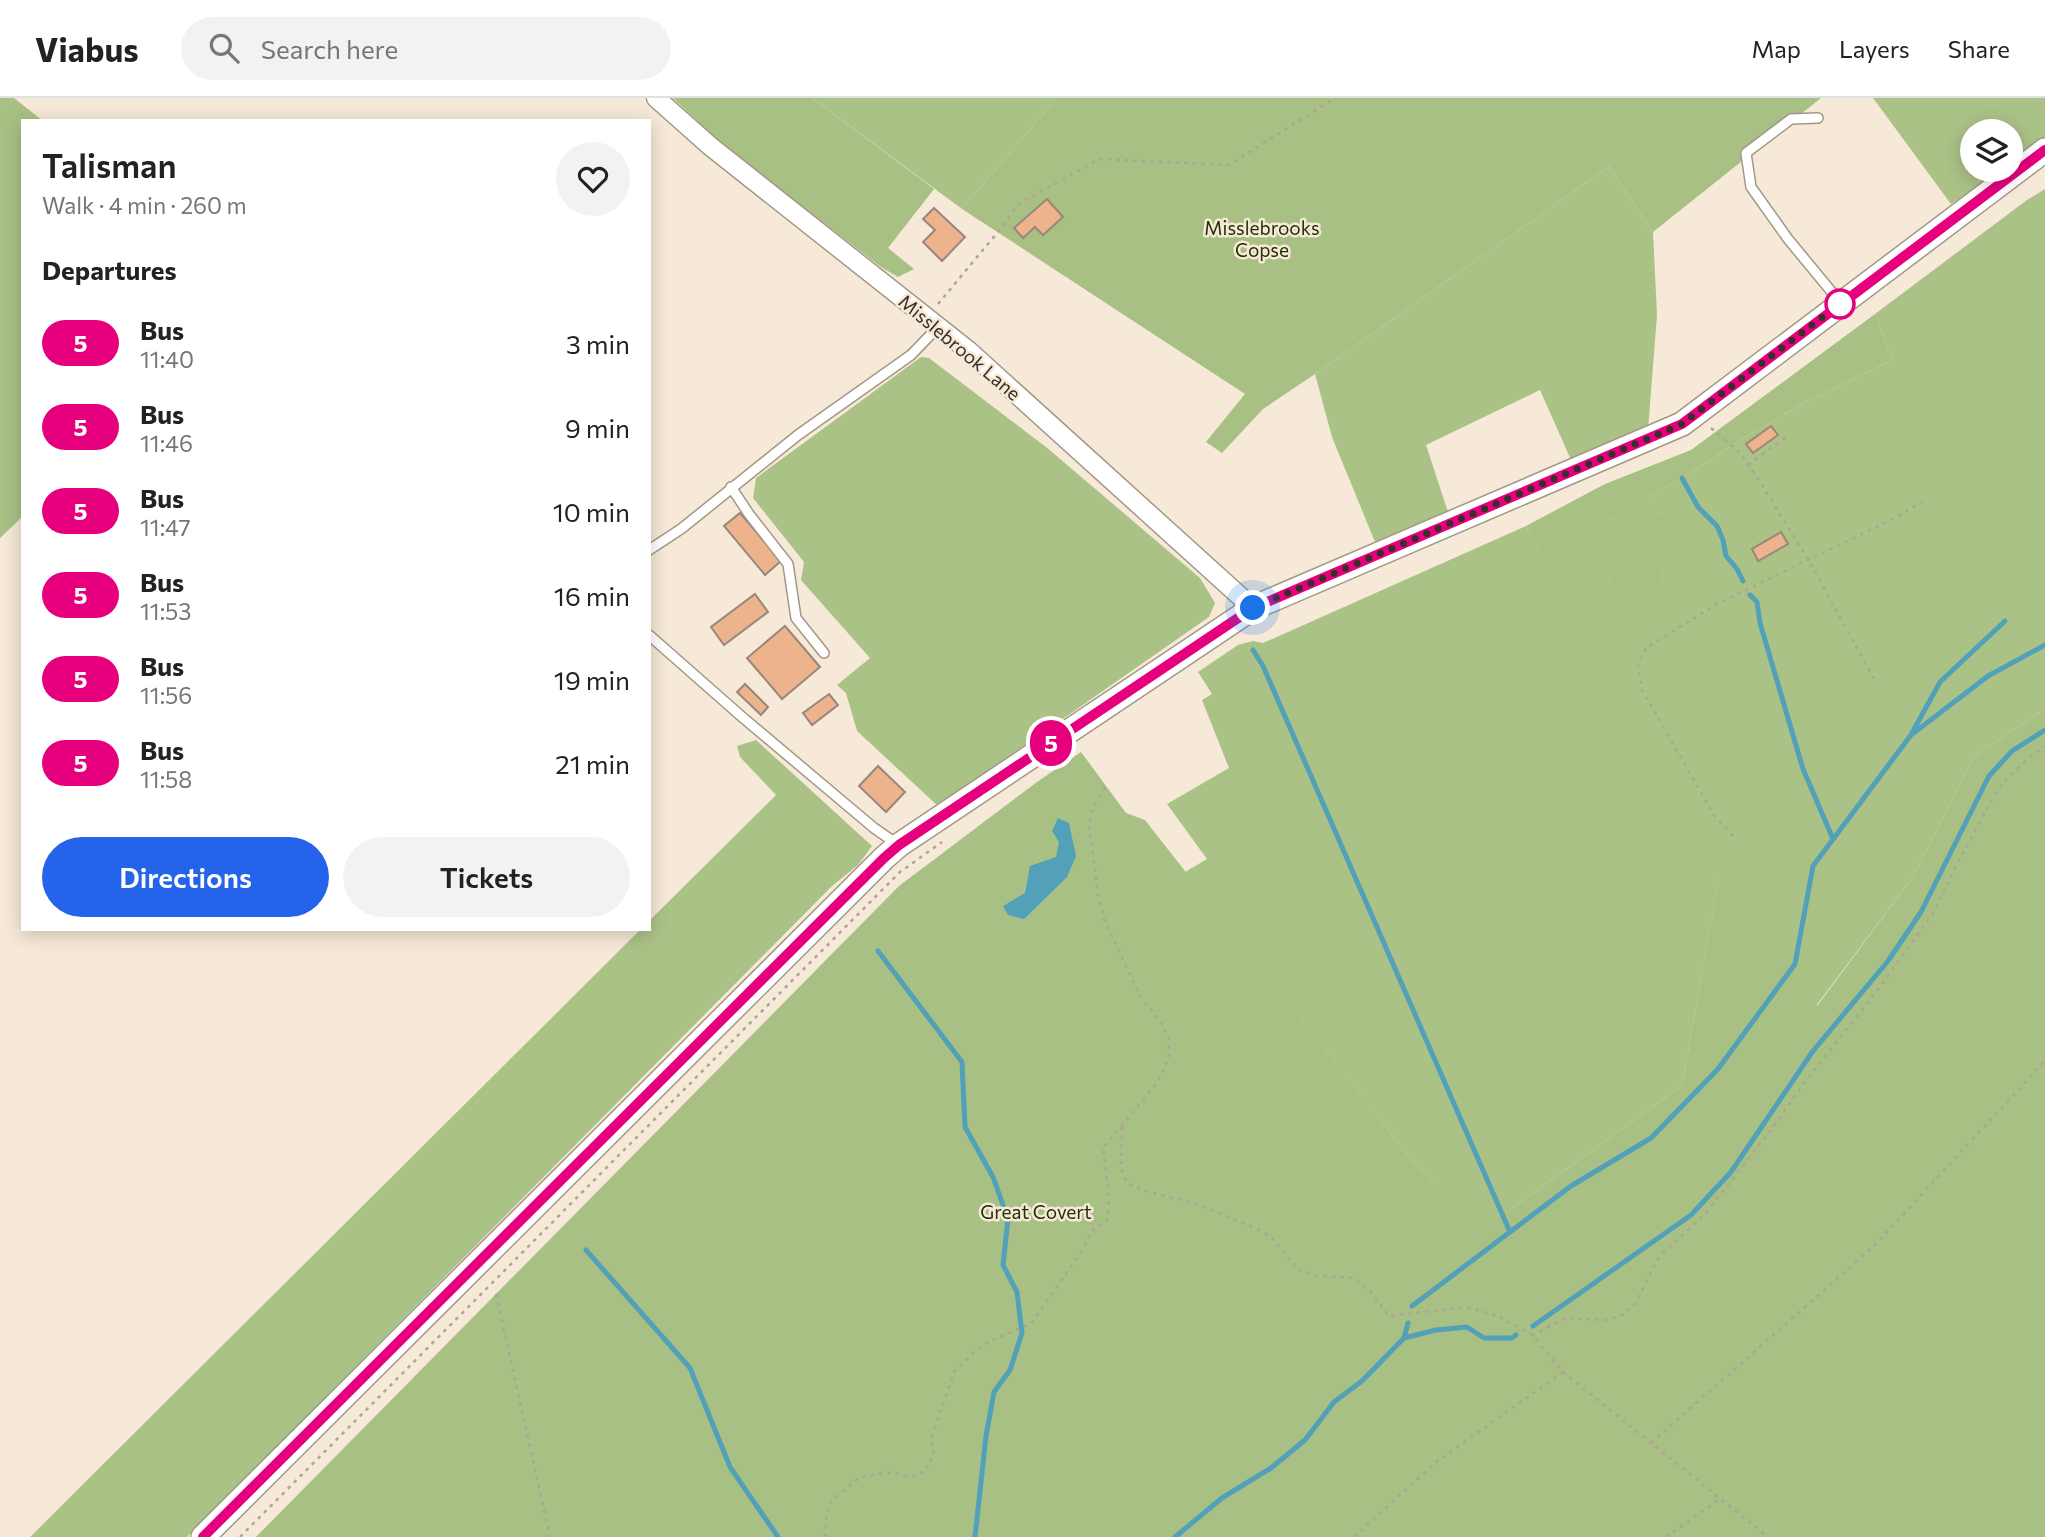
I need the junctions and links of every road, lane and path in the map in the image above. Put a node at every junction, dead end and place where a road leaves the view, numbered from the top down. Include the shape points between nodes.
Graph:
1 (656, 98) edge
2 (1335, 98) edge
3 (1818, 118) dead end
4 (2045, 150) edge
5 (1841, 303) junction
6 (932, 322) junction
7 (1697, 413) junction
8 (1786, 437) dead end
9 (1748, 464) junction
10 (731, 487) junction
11 (1927, 499) dead end
12 (651, 549) edge
13 (1808, 559) junction
14 (1253, 608) junction
15 (651, 637) edge
16 (824, 653) dead end
17 (1874, 679) dead end
18 (2045, 746) edge
19 (1106, 786) dead end
20 (1733, 835) dead end
21 (945, 840) dead end
22 (899, 845) junction
23 (2045, 1061) edge
24 (1122, 1127) junction
25 (496, 1294) dead end
26 (1532, 1336) junction
27 (1563, 1372) junction
28 (1651, 1443) junction
29 (1720, 1499) junction
30 (203, 1537) edge
31 (240, 1537) edge
32 (550, 1537) edge
33 (825, 1537) edge
34 (1354, 1537) edge
35 (1666, 1537) edge
36 (1768, 1537) edge

1 - 6 street, Misslebrook Lane via 709,146
2 - 6 path via 1230,165 1099,159 1017,205 945,298
3 - 5 lane via 1791,119 1746,153 1751,187
4 - 5 street
5 - 7 street
6 - 10 lane via 911,355
6 - 14 street, Misslebrook Lane
7 - 9 path
7 - 14 street via 1682,424
8 - 9 path
9 - 13 path
10 - 12 lane
10 - 16 lane via 788,564 796,618
11 - 13 path
13 - 17 path
13 - 20 path via 1717,604 1646,648 1638,666 1642,690 1714,815
14 - 22 street
15 - 22 lane
18 - 26 path via 2007,778 1934,912 1712,1206 1659,1257 1635,1304 1606,1320 1565,1318
19 - 24 path via 1089,825 1104,919 1141,998 1170,1039 1169,1058 1157,1083
21 - 31 path via 900,872
22 - 30 street
23 - 28 path via 1873,1247
24 - 26 path via 1121,1168 1128,1183 1262,1231 1297,1269 1317,1276 1354,1278 1388,1316 1467,1307 1499,1316
24 - 33 path via 1103,1148 1107,1220 1092,1231 1044,1308 1031,1324 990,1340 954,1372 931,1438 934,1454 924,1472 911,1477 892,1472 860,1477 831,1501
25 - 32 path
26 - 27 path
27 - 28 path
27 - 34 path via 1436,1462
28 - 29 path
29 - 35 path
29 - 36 path

